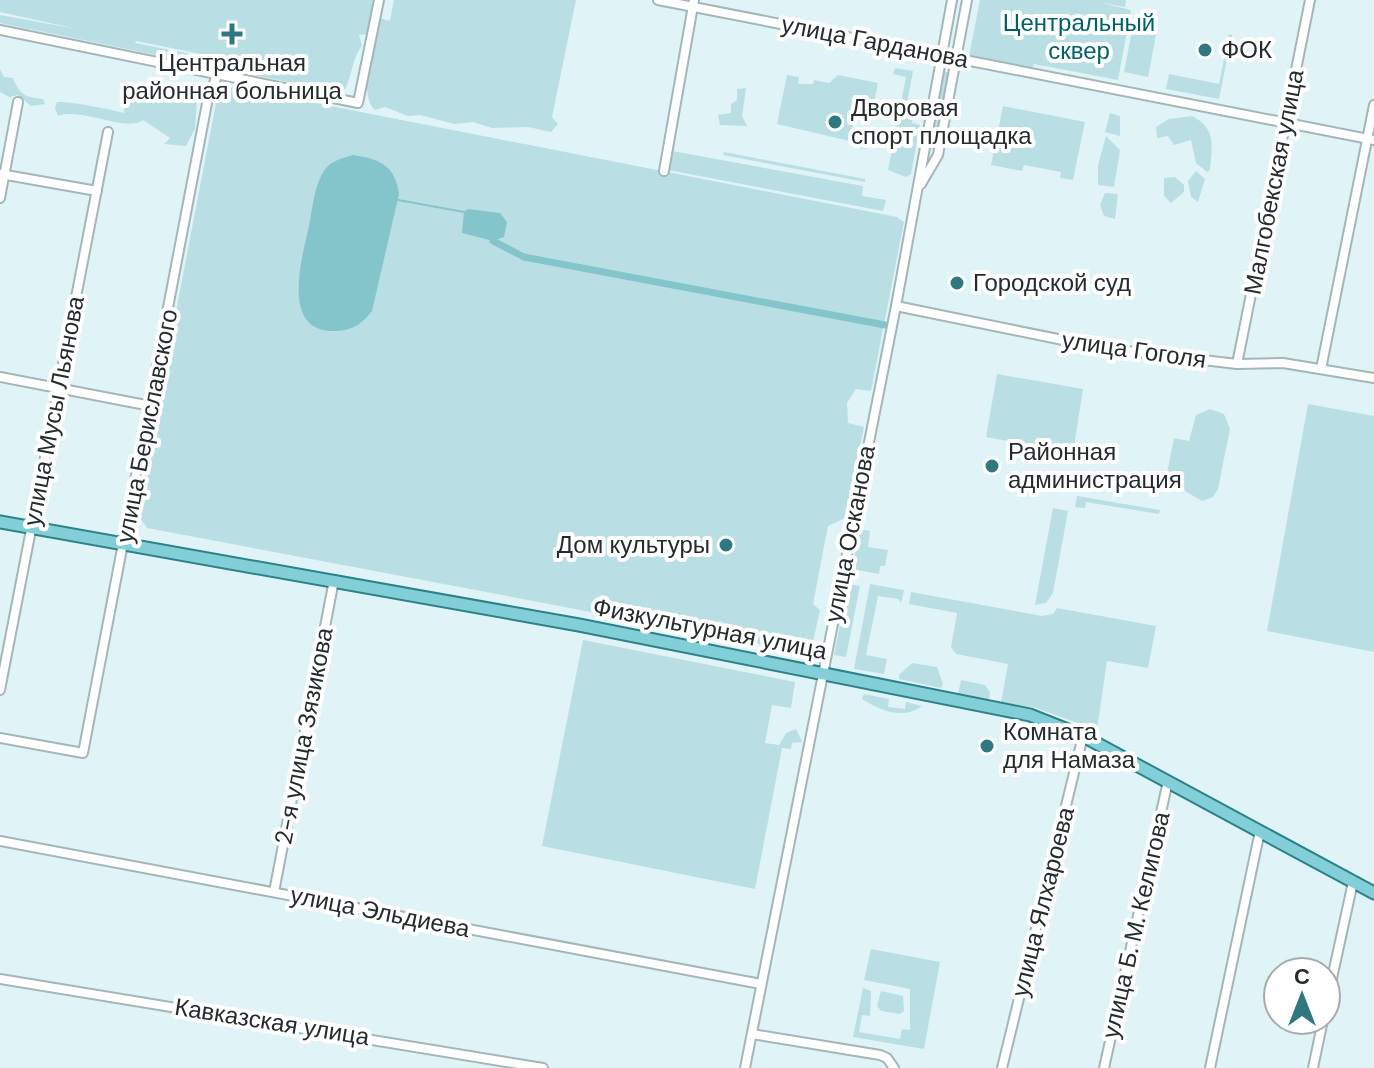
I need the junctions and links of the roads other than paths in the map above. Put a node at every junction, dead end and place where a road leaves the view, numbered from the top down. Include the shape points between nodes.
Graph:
1 (379, 0) edge
2 (658, 0) edge
3 (952, 0) edge
4 (967, 0) edge
5 (1310, 0) edge
6 (694, 3) edge
7 (0, 30) edge
8 (942, 56) junction
9 (956, 58) junction
10 (218, 74) junction
11 (18, 102) dead end
12 (1374, 105) edge
13 (1286, 124) junction
14 (108, 132) dead end
15 (1371, 140) edge
16 (664, 171) dead end
17 (2, 174) edge
18 (919, 188) junction
19 (97, 191) junction
20 (0, 198) edge
21 (896, 306) junction
22 (1237, 364) junction
23 (1321, 369) junction
24 (0, 377) edge
25 (1374, 378) edge
26 (59, 389) junction
27 (151, 406) junction
28 (0, 522) edge
29 (32, 525) junction
30 (125, 542) junction
31 (334, 580) junction
32 (822, 673) junction
33 (0, 690) edge
34 (1083, 736) junction
35 (0, 738) edge
36 (1168, 781) junction
37 (1260, 831) junction
38 (0, 841) edge
39 (1353, 882) junction
40 (274, 892) junction
41 (1374, 893) edge
42 (1337, 956) edge
43 (0, 979) edge
44 (761, 984) junction
45 (752, 1034) junction
46 (1320, 1036) edge
47 (543, 1068) edge
48 (745, 1068) edge
49 (894, 1068) edge
50 (1002, 1068) edge
51 (1104, 1068) edge
52 (1210, 1068) edge
53 (1313, 1068) edge

1 - 10 street via 358,103
2 - 6 street, улица Гарданова
3 - 8 street, улица Осканова
4 - 9 street, улица Осканова
5 - 13 street, Малгобекская улица
6 - 8 street, улица Гарданова
6 - 16 street
7 - 10 street
8 - 9 street, улица Гарданова
8 - 18 street, улица Осканова
9 - 13 street, улица Гарданова
9 - 18 street, улица Осканова via 938,155
10 - 27 street, улица Бериславского
11 - 17 street
12 - 15 street
13 - 15 street, улица Гарданова
13 - 22 street, Малгобекская улица
14 - 19 street, улица Мусы Льянова
15 - 23 street
17 - 19 street
17 - 20 street
18 - 21 street, улица Осканова
19 - 26 street, улица Мусы Льянова
21 - 22 street, улица Гоголя via 1102,348
21 - 32 street, улица Осканова
22 - 23 street, улица Гоголя
23 - 25 street, улица Гоголя
24 - 26 street
26 - 27 street
26 - 29 street, улица Мусы Льянова
27 - 30 street, улица Бериславского
28 - 29 main road, Физкультурная улица
29 - 30 main road, Физкультурная улица
29 - 33 street, улица Мусы Льянова
30 - 31 main road, Физкультурная улица
30 - 35 street, улица Бериславского via 83,753
31 - 32 main road, Физкультурная улица
31 - 40 street, 2-я улица Зязикова
32 - 34 main road, Физкультурная улица via 1030,715
32 - 44 street, улица Осканова
34 - 36 main road, Физкультурная улица
34 - 50 street, улица Ялхароева
36 - 37 main road, Физкультурная улица
36 - 51 street, улица Б. М. Келигова
37 - 39 main road, Физкультурная улица
37 - 52 street
38 - 40 street, улица Эльдиева
39 - 41 main road, Физкультурная улица
39 - 42 street
40 - 44 street, улица Эльдиева
43 - 47 street, Кавказская улица
44 - 45 street, улица Осканова
45 - 48 street, улица Осканова
45 - 49 street via 880,1055
46 - 53 street

